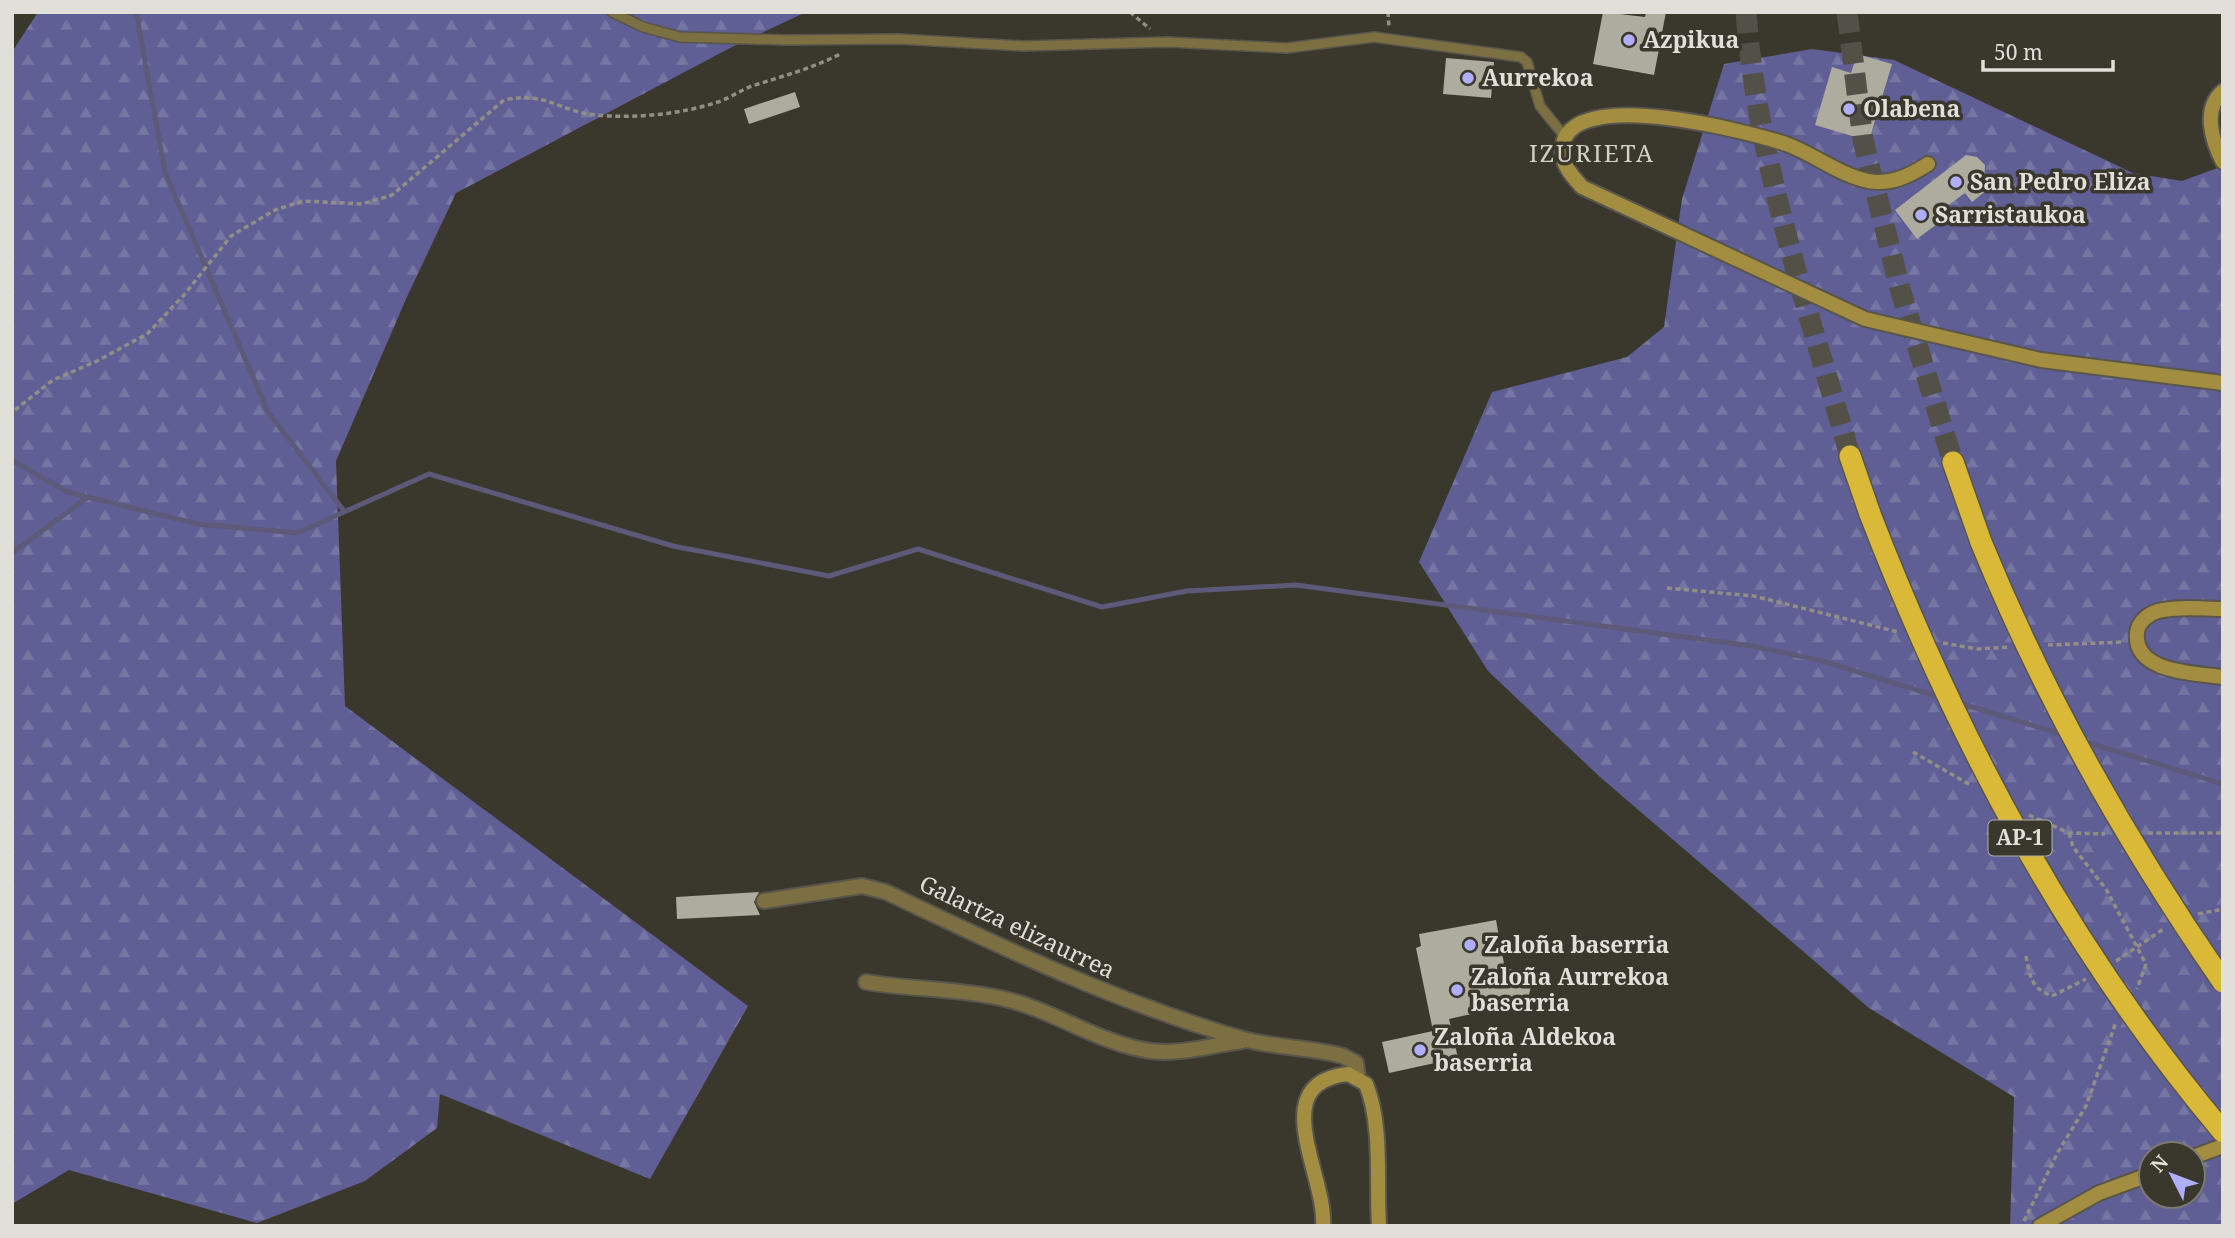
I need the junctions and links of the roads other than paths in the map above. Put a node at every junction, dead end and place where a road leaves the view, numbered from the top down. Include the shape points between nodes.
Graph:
1 (612, 12) edge
2 (2223, 91) edge
3 (1565, 137) junction
4 (2223, 162) edge
5 (1928, 164) dead end
6 (2223, 383) edge
7 (1850, 456) tunnel mouth
8 (1953, 462) tunnel mouth
9 (2223, 609) edge
10 (2223, 677) edge
11 (764, 901) dead end
12 (866, 982) dead end
13 (2223, 982) edge
14 (1247, 1040) junction
15 (1358, 1077) junction
16 (2223, 1132) edge
17 (2137, 1179) edge
18 (1323, 1226) edge
19 (1379, 1226) edge
20 (2040, 1226) edge

1 - 3 lane via 680,37 853,38 1023,47 1167,43 1287,48 1374,37 1514,55 1527,62 1541,106
2 - 4 street via 2212,107 2211,120 2214,144
3 - 5 street via 1579,122 1597,116 1652,116 1789,145 1868,181 1906,178
3 - 6 street via 1563,162 1582,187 1865,318 2041,360
7 - 16 highway, AP-1, bridge via 1912,624 1963,733 2041,878 2136,1023
8 - 13 highway, bridge via 2014,621 2083,761
9 - 10 street via 2158,611 2145,617 2137,642 2143,655 2167,668
11 - 14 street, Galartza elizaurrea via 862,886 886,892 1114,997
12 - 14 street, Galartza elizaurrea via 955,988 1007,999 1150,1051
14 - 15 street, Galartza elizaurrea via 1343,1056 1356,1063
15 - 18 street via 1348,1074 1323,1080 1310,1093 1303,1112 1322,1195
15 - 19 street, Galartza elizaurrea via 1369,1091 1376,1134
17 - 20 street

